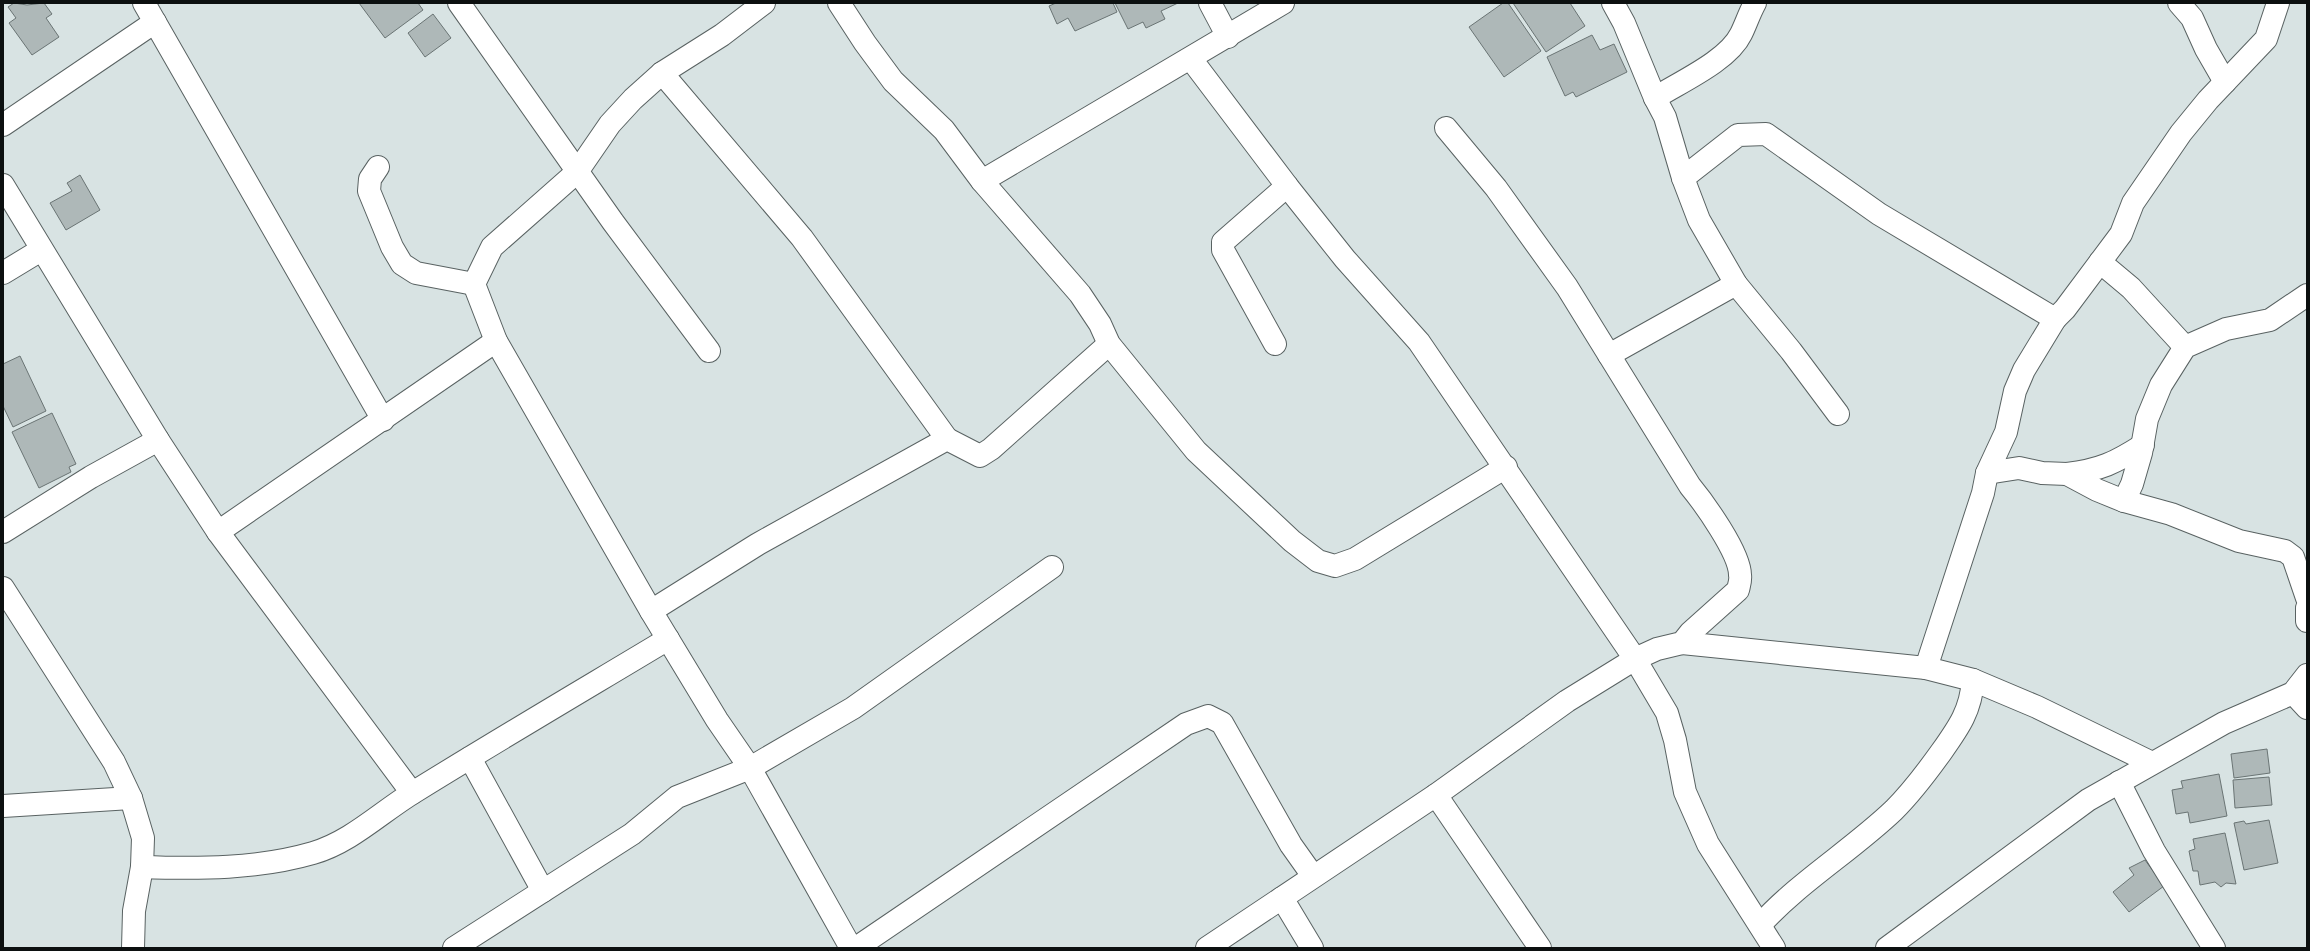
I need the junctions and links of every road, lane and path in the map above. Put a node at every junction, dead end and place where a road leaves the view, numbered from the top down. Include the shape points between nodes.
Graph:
1 (144, 3) edge
2 (459, 3) edge
3 (764, 3) edge
4 (839, 3) edge
5 (1210, 3) edge
6 (1284, 3) edge
7 (1613, 3) edge
8 (1755, 3) edge
9 (2179, 3) edge
10 (2278, 3) edge
11 (155, 22) junction
12 (1228, 37) junction
13 (1191, 59) junction
14 (662, 73) junction
15 (2225, 82) junction
16 (1655, 98) junction
17 (3, 125) edge
18 (1446, 128) dead end
19 (378, 167) dead end
20 (577, 172) junction
21 (1683, 178) junction
22 (982, 181) junction
23 (3, 185) edge
24 (1287, 186) junction
25 (41, 250) junction
26 (2100, 262) junction
27 (3, 273) edge
28 (474, 284) junction
29 (1736, 284) junction
30 (2307, 295) edge
31 (2055, 319) junction
32 (496, 341) junction
33 (1109, 344) junction
34 (1275, 344) dead end
35 (2185, 346) junction
36 (709, 351) dead end
37 (1609, 355) junction
38 (1838, 414) dead end
39 (383, 420) junction
40 (947, 439) junction
41 (158, 440) junction
42 (2143, 445) junction
43 (1506, 466) junction
44 (1987, 473) junction
45 (2067, 474) junction
46 (2124, 501) junction
47 (3, 532) edge
48 (218, 532) junction
49 (1052, 567) dead end
50 (3, 588) edge
51 (2307, 598) edge
52 (2307, 608) edge
53 (651, 611) junction
54 (2307, 621) edge
55 (668, 639) junction
56 (1682, 643) junction
57 (1635, 659) junction
58 (1926, 668) junction
59 (2307, 675) edge
60 (1973, 680) junction
61 (2300, 700) edge
62 (470, 758) junction
63 (2152, 763) junction
64 (750, 768) junction
65 (2119, 782) junction
66 (412, 793) junction
67 (1436, 794) junction
68 (131, 798) junction
69 (3, 806) edge
70 (142, 867) junction
71 (1313, 876) junction
72 (543, 891) junction
73 (1282, 898) junction
74 (1760, 925) junction
75 (133, 948) edge
76 (454, 948) edge
77 (851, 948) edge
78 (856, 948) edge
79 (1206, 948) edge
80 (1312, 948) edge
81 (1540, 948) edge
82 (1774, 948) edge
83 (1886, 948) edge
84 (2212, 948) edge

1 - 11 street
2 - 20 street
3 - 14 street via 722,35
4 - 22 street via 893,81 944,130
5 - 12 street
6 - 12 street
7 - 16 street
8 - 16 street via 1741,34 1727,53
9 - 15 street via 2192,18
10 - 15 street via 2266,39
11 - 17 street
11 - 39 street
12 - 13 street
13 - 22 street
13 - 24 street
14 - 20 street via 610,124
14 - 40 street via 802,238
15 - 26 street via 2156,167 2133,203 2121,234
16 - 21 street via 1665,117
18 - 37 street via 1532,236
19 - 28 street via 370,179 368,191 402,264 416,273
20 - 28 street via 492,247
20 - 36 street
21 - 29 street via 1699,220
21 - 31 street via 1738,135 1766,134 1879,214
22 - 33 street via 1080,294 1100,324
23 - 25 street
24 - 34 street via 1223,242 1223,250
24 - 43 street via 1345,259 1419,342
25 - 27 street
25 - 41 street
26 - 31 street
26 - 35 street via 2131,288
28 - 32 street
29 - 37 street
29 - 38 street
30 - 35 street via 2270,320 2226,329
31 - 44 street via 2024,370 2015,391 2006,432
32 - 39 street
32 - 53 street
33 - 40 street via 980,456
33 - 43 street via 1196,451 1292,541 1318,561 1335,566 1355,559
35 - 42 street via 2161,385 2147,419
37 - 56 street via 1690,486 1710,511 1741,574 1738,590
39 - 48 street
40 - 53 street via 758,544
41 - 47 street via 91,477
41 - 48 street
42 - 45 street via 2117,461 2092,471
42 - 46 street via 2132,484
43 - 57 street
44 - 45 street via 2019,468 2042,473
44 - 58 street via 1983,493
45 - 46 street
46 - 51 street via 2171,514 2239,541 2285,551 2293,557
48 - 66 street
49 - 64 street via 853,708
50 - 68 street via 114,762
52 - 54 street
53 - 55 street
55 - 62 street
55 - 64 street via 717,720
56 - 57 street via 1657,649
56 - 58 street
57 - 67 street via 1566,701
57 - 74 street via 1667,713 1685,792 1708,844
58 - 60 street
59 - 61 street
60 - 63 street via 2037,707
60 - 74 street via 1972,698 1964,718 1921,781 1894,810 1793,893
61 - 63 street via 2224,723
62 - 66 street
62 - 72 street
63 - 65 street
64 - 72 street via 677,796 632,834
64 - 77 street
65 - 83 street via 2088,800
65 - 84 street via 2154,851
66 - 70 street via 343,841 314,853 248,866 180,869
67 - 71 street
67 - 81 street
68 - 69 street
68 - 70 street via 143,838
70 - 75 street via 134,911
71 - 73 street
71 - 78 street via 1291,845 1222,723 1208,716 1186,724
72 - 76 street
73 - 79 street
73 - 80 street
74 - 82 street

